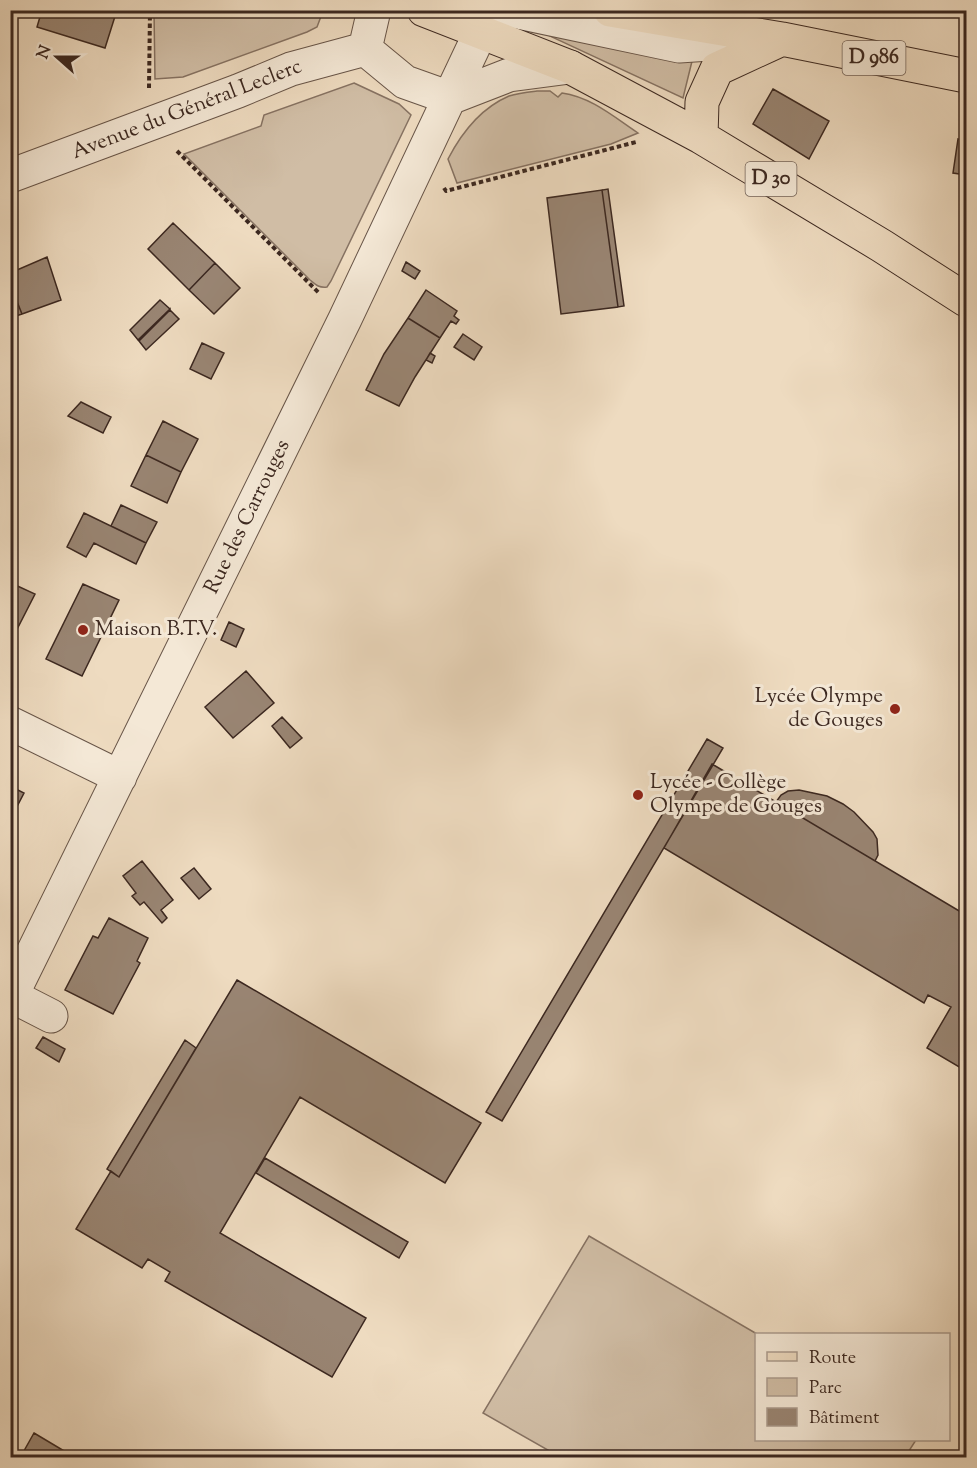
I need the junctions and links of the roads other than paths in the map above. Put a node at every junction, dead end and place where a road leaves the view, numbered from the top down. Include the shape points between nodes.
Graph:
1 (374, 10) edge
2 (508, 10) edge
3 (610, 10) edge
4 (430, 12) edge
5 (486, 22) edge
6 (782, 39) junction
7 (365, 49) junction
8 (570, 67) junction
9 (966, 76) edge
10 (450, 98) junction
11 (701, 137) junction
12 (10, 176) edge
13 (966, 300) edge
14 (10, 723) edge
15 (120, 777) junction
16 (11, 998) edge
17 (51, 1016) dead end

1 - 7 street
2 - 6 street via 679,46
3 - 6 main road, D 986
4 - 5 main road
5 - 8 main road, D 30
5 - 10 street, Rue des Carrouges
6 - 9 main road, D 986
6 - 11 main road via 717,69 702,102
7 - 10 street via 405,82
7 - 12 street, Avenue du Général Leclerc via 291,69
8 - 10 street via 509,75
8 - 11 main road, D 30
10 - 15 street, Rue des Carrouges
11 - 13 main road, D 30
14 - 15 street
15 - 16 street, Rue des Carrouges
16 - 17 street

